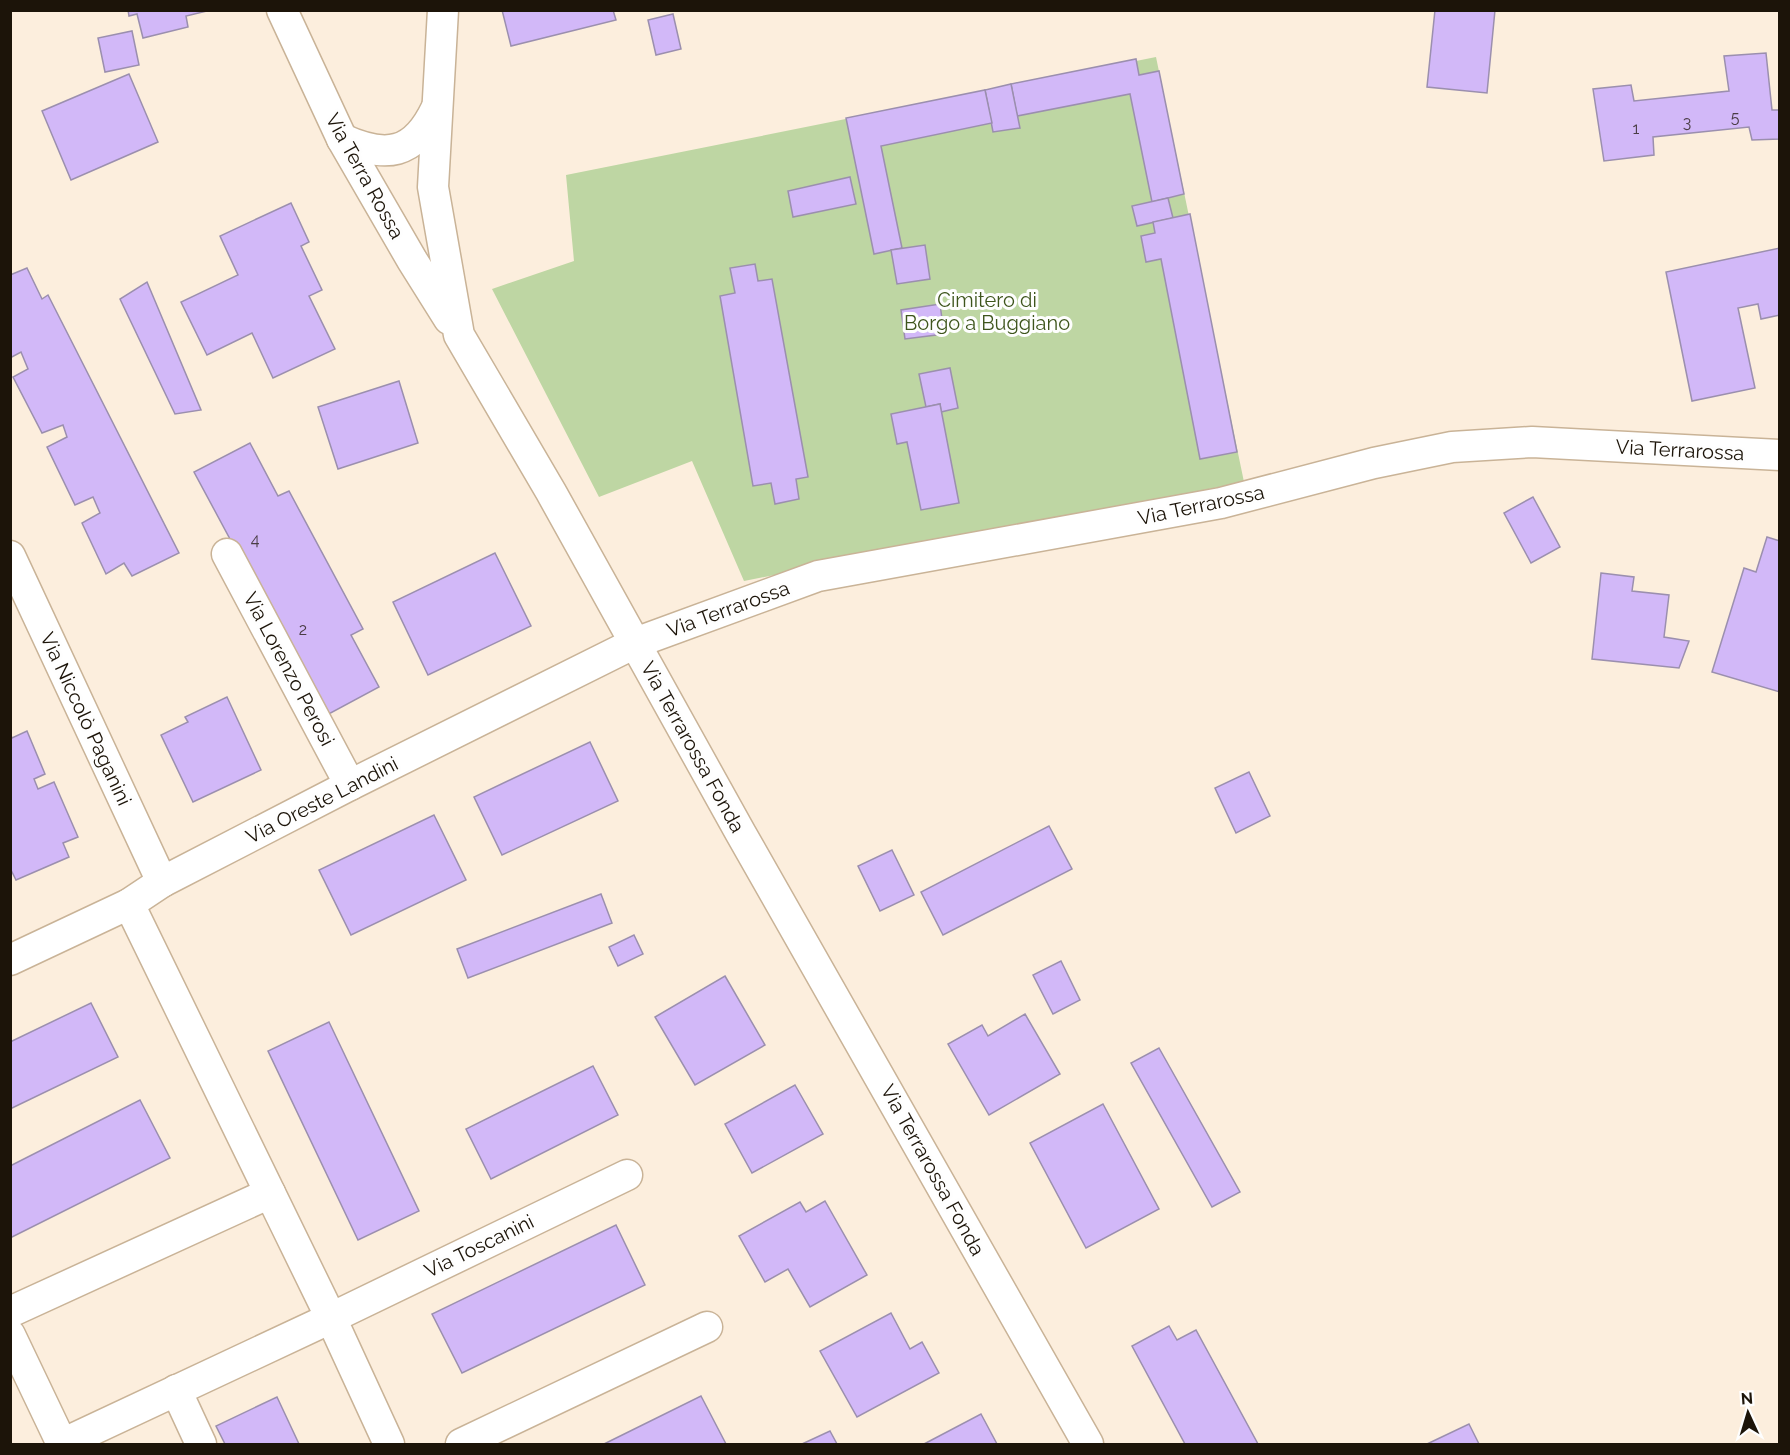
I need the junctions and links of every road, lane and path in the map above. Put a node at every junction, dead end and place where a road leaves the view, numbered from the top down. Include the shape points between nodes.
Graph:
1 (282, 10) edge
2 (443, 10) edge
3 (436, 109) junction
4 (342, 139) junction
5 (459, 335) junction
6 (1779, 455) edge
7 (227, 554) dead end
8 (10, 555) edge
9 (635, 643) junction
10 (350, 785) junction
11 (162, 882) junction
12 (129, 904) junction
13 (10, 960) edge
14 (627, 1175) dead end
15 (270, 1193) junction
16 (10, 1312) edge
17 (331, 1318) junction
18 (707, 1328) dead end
19 (10, 1335) edge
20 (176, 1390) junction
21 (62, 1444) edge
22 (201, 1444) edge
23 (390, 1444) edge
24 (461, 1444) edge
25 (1088, 1444) edge

1 - 4 street, Via Terra Rossa
2 - 3 street, Via Terrarossa Fonda
3 - 4 street via 426,129 406,146 377,152
3 - 5 street, Via Terrarossa Fonda via 433,187
4 - 5 street, Via Terra Rossa
5 - 9 street, Via Terrarossa Fonda
6 - 9 street, Via Terrarossa via 1532,442 1452,447 1221,503 818,576
7 - 10 street, Via Lorenzo Perosi
8 - 11 street, Via Niccolò Paganini
9 - 10 street, Via Oreste Landini
9 - 25 street, Via Terrarossa Fonda
10 - 11 street, Via Oreste Landini
11 - 12 street, Via Oreste Landini
12 - 13 street, Via Oreste Landini
12 - 15 street
14 - 17 street, Via Toscanini
15 - 16 street
15 - 17 street
17 - 20 street, Via Toscanini
17 - 23 street
18 - 24 street
19 - 21 street, Via Toscanini
20 - 21 street, Via Toscanini
20 - 22 street

